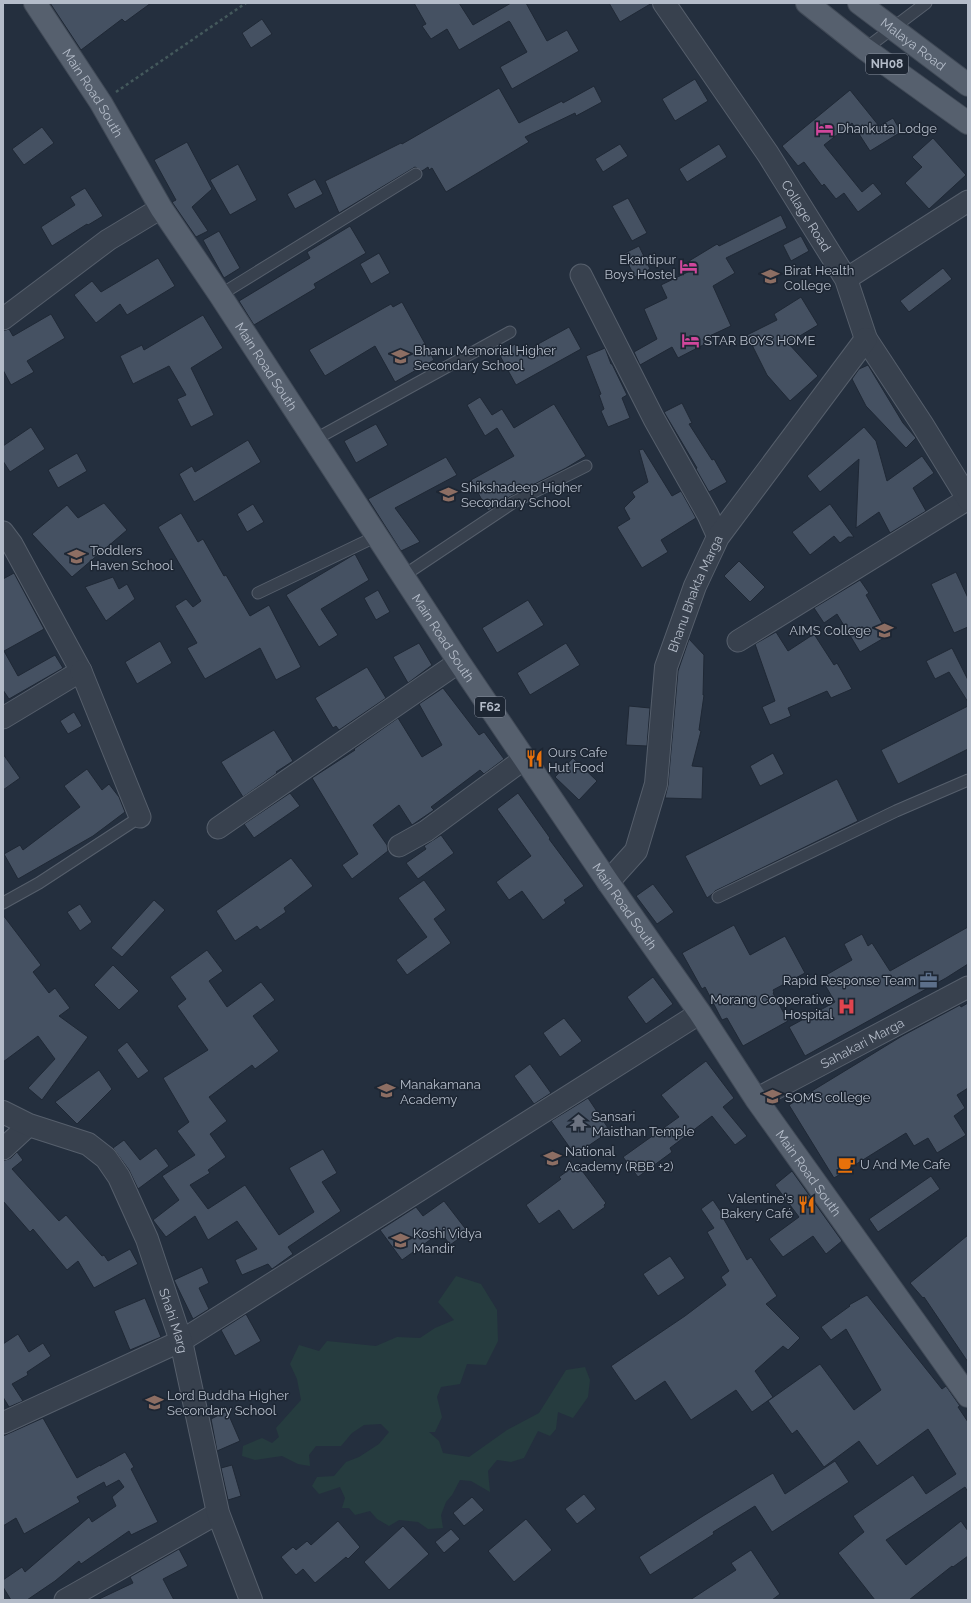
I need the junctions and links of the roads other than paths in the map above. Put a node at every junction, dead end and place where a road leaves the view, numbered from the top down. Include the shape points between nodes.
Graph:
1 (35, 3) edge
2 (664, 3) edge
3 (807, 3) edge
4 (859, 3) edge
5 (926, 3) edge
6 (892, 29) junction
7 (865, 49) junction
8 (968, 84) edge
9 (968, 123) edge
10 (416, 174) dead end
11 (968, 201) edge
12 (161, 208) junction
13 (582, 275) dead end
14 (846, 279) junction
15 (220, 294) junction
16 (3, 319) edge
17 (510, 332) dead end
18 (866, 339) junction
19 (314, 440) junction
20 (586, 466) dead end
21 (968, 499) edge
22 (4, 534) edge
23 (377, 536) junction
24 (718, 537) junction
25 (403, 576) junction
26 (258, 593) dead end
27 (738, 641) dead end
28 (459, 662) junction
29 (81, 671) junction
30 (3, 718) edge
31 (524, 759) junction
32 (968, 780) edge
33 (140, 817) joint
34 (218, 828) dead end
35 (398, 846) dead end
36 (608, 882) junction
37 (718, 897) dead end
38 (3, 902) edge
39 (968, 987) edge
40 (700, 1013) junction
41 (756, 1099) junction
42 (3, 1112) edge
43 (29, 1124) junction
44 (3, 1149) edge
45 (181, 1341) junction
46 (968, 1396) edge
47 (3, 1423) edge
48 (218, 1513) junction
49 (65, 1600) edge
50 (251, 1600) edge

1 - 12 main road, Main Road South / F62 via 101,103
2 - 14 street, Collage Road via 768,154
3 - 7 main road, NH08
4 - 6 main road, Malaya Road / NH08
5 - 6 lane
6 - 7 lane
6 - 8 main road, Malaya Road / NH08
7 - 9 main road, NH08
10 - 15 lane
11 - 14 street
12 - 15 main road, Main Road South / F62
12 - 16 street via 108,240
13 - 24 street via 654,419
14 - 18 street, Collage Road
15 - 19 main road, Main Road South / F62
17 - 19 lane
18 - 21 street, Collage Road
18 - 24 street, Bhanu Bhakta Marga
19 - 23 main road, Main Road South / F62
20 - 25 lane via 514,502
21 - 27 street
22 - 29 street via 12,544
23 - 25 main road, Main Road South / F62
23 - 26 lane
24 - 36 street, Bhanu Bhakta Marga via 695,586 666,666 656,784 636,851
25 - 28 main road, Main Road South / F62
28 - 31 main road, Main Road South / F62
28 - 34 street
29 - 30 street
29 - 33 street
31 - 35 street via 426,831
31 - 36 main road, Main Road South / F62
32 - 37 lane via 896,811
33 - 38 lane via 39,883
36 - 40 main road, Main Road South / F62
39 - 41 street, Sahakari Marga
40 - 41 main road, Main Road South / F62
40 - 45 street
41 - 46 main road, Main Road South / F62
42 - 43 street, Shahi Marg
43 - 44 street
43 - 45 street, Shahi Marg via 88,1144 111,1164 148,1239
45 - 47 street
45 - 48 street, Shahi Marg
48 - 49 street
48 - 50 street, Shahi Marg

